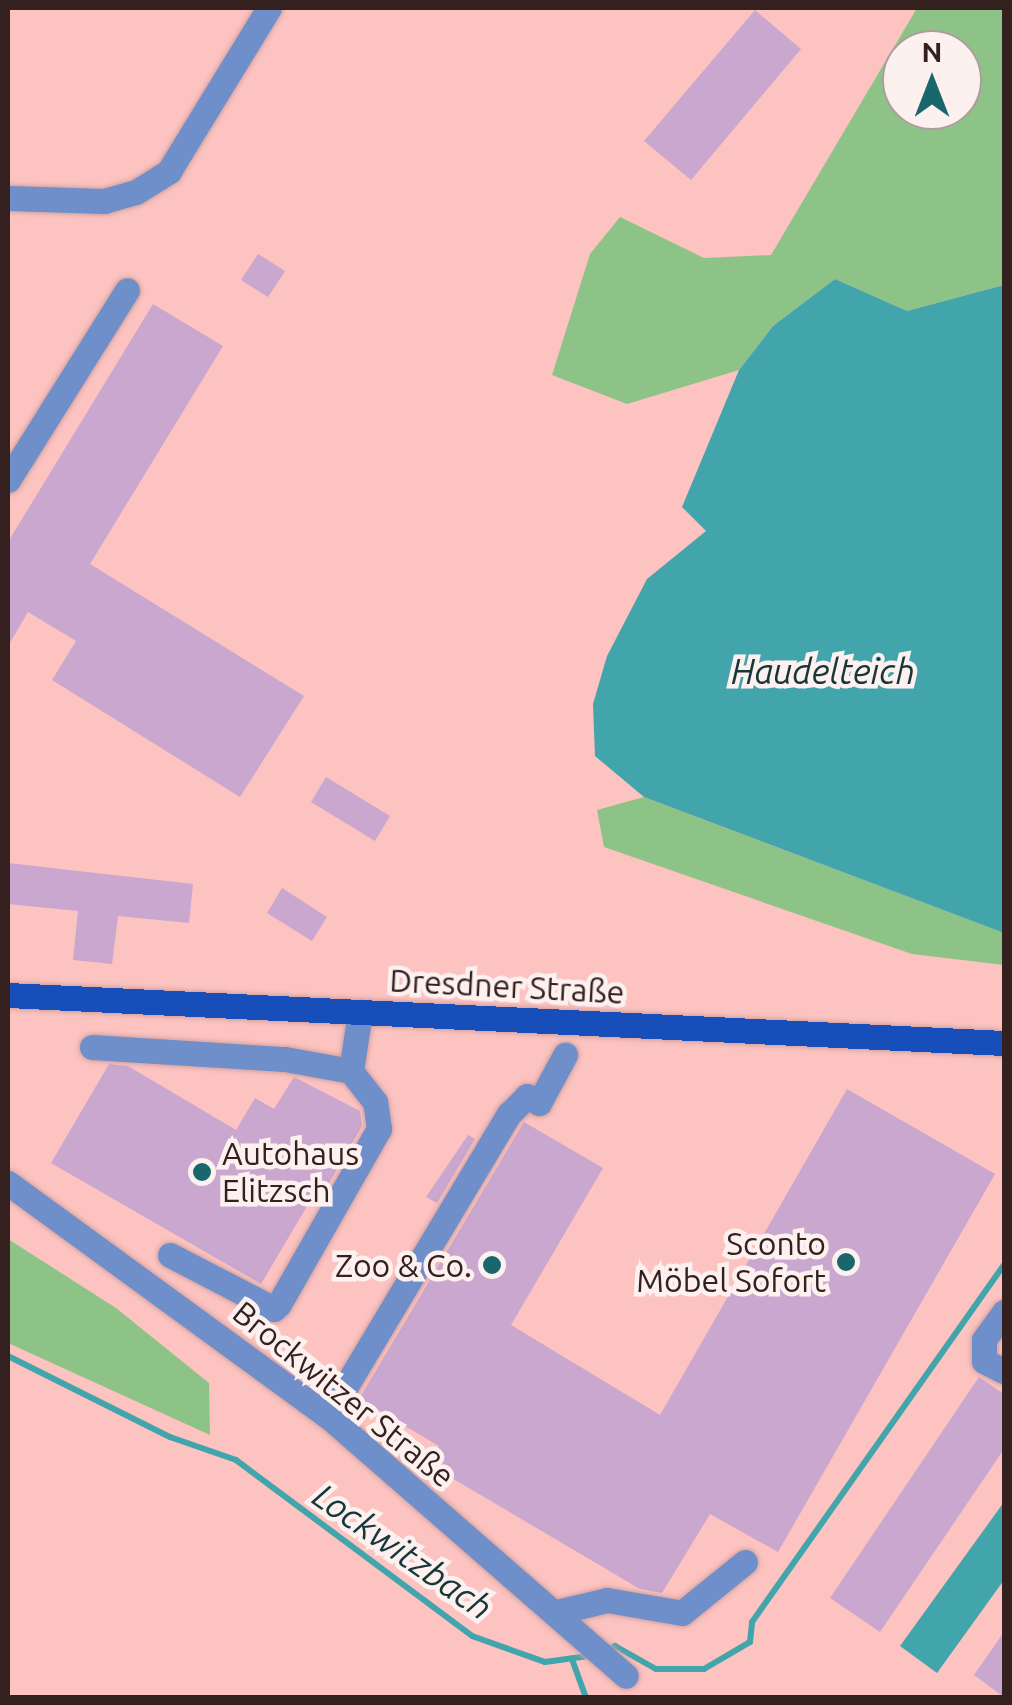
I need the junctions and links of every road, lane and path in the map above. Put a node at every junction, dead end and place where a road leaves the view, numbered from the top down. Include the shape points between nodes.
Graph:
1 (269, 8) edge
2 (8, 198) edge
3 (127, 290) dead end
4 (8, 480) edge
5 (8, 995) edge
6 (360, 1012) junction
7 (1004, 1043) edge
8 (92, 1047) dead end
9 (565, 1054) dead end
10 (352, 1071) junction
11 (8, 1183) edge
12 (170, 1255) dead end
13 (1004, 1312) edge
14 (1004, 1371) edge
15 (328, 1416) junction
16 (745, 1562) dead end
17 (556, 1612) junction
18 (626, 1676) dead end

1 - 2 street via 169,170 136,192 104,201
3 - 4 street
5 - 6 main road, Dresdner Straße
6 - 7 main road, Dresdner Straße
6 - 10 street
8 - 10 street via 286,1059
9 - 15 street via 539,1102 527,1096 509,1114
10 - 12 street via 376,1102 379,1129 274,1309
11 - 15 street, Brockwitzer Straße
13 - 14 street via 984,1340 984,1361
15 - 17 street, Brockwitzer Straße
16 - 17 street via 682,1613 607,1600
17 - 18 street, Brockwitzer Straße

